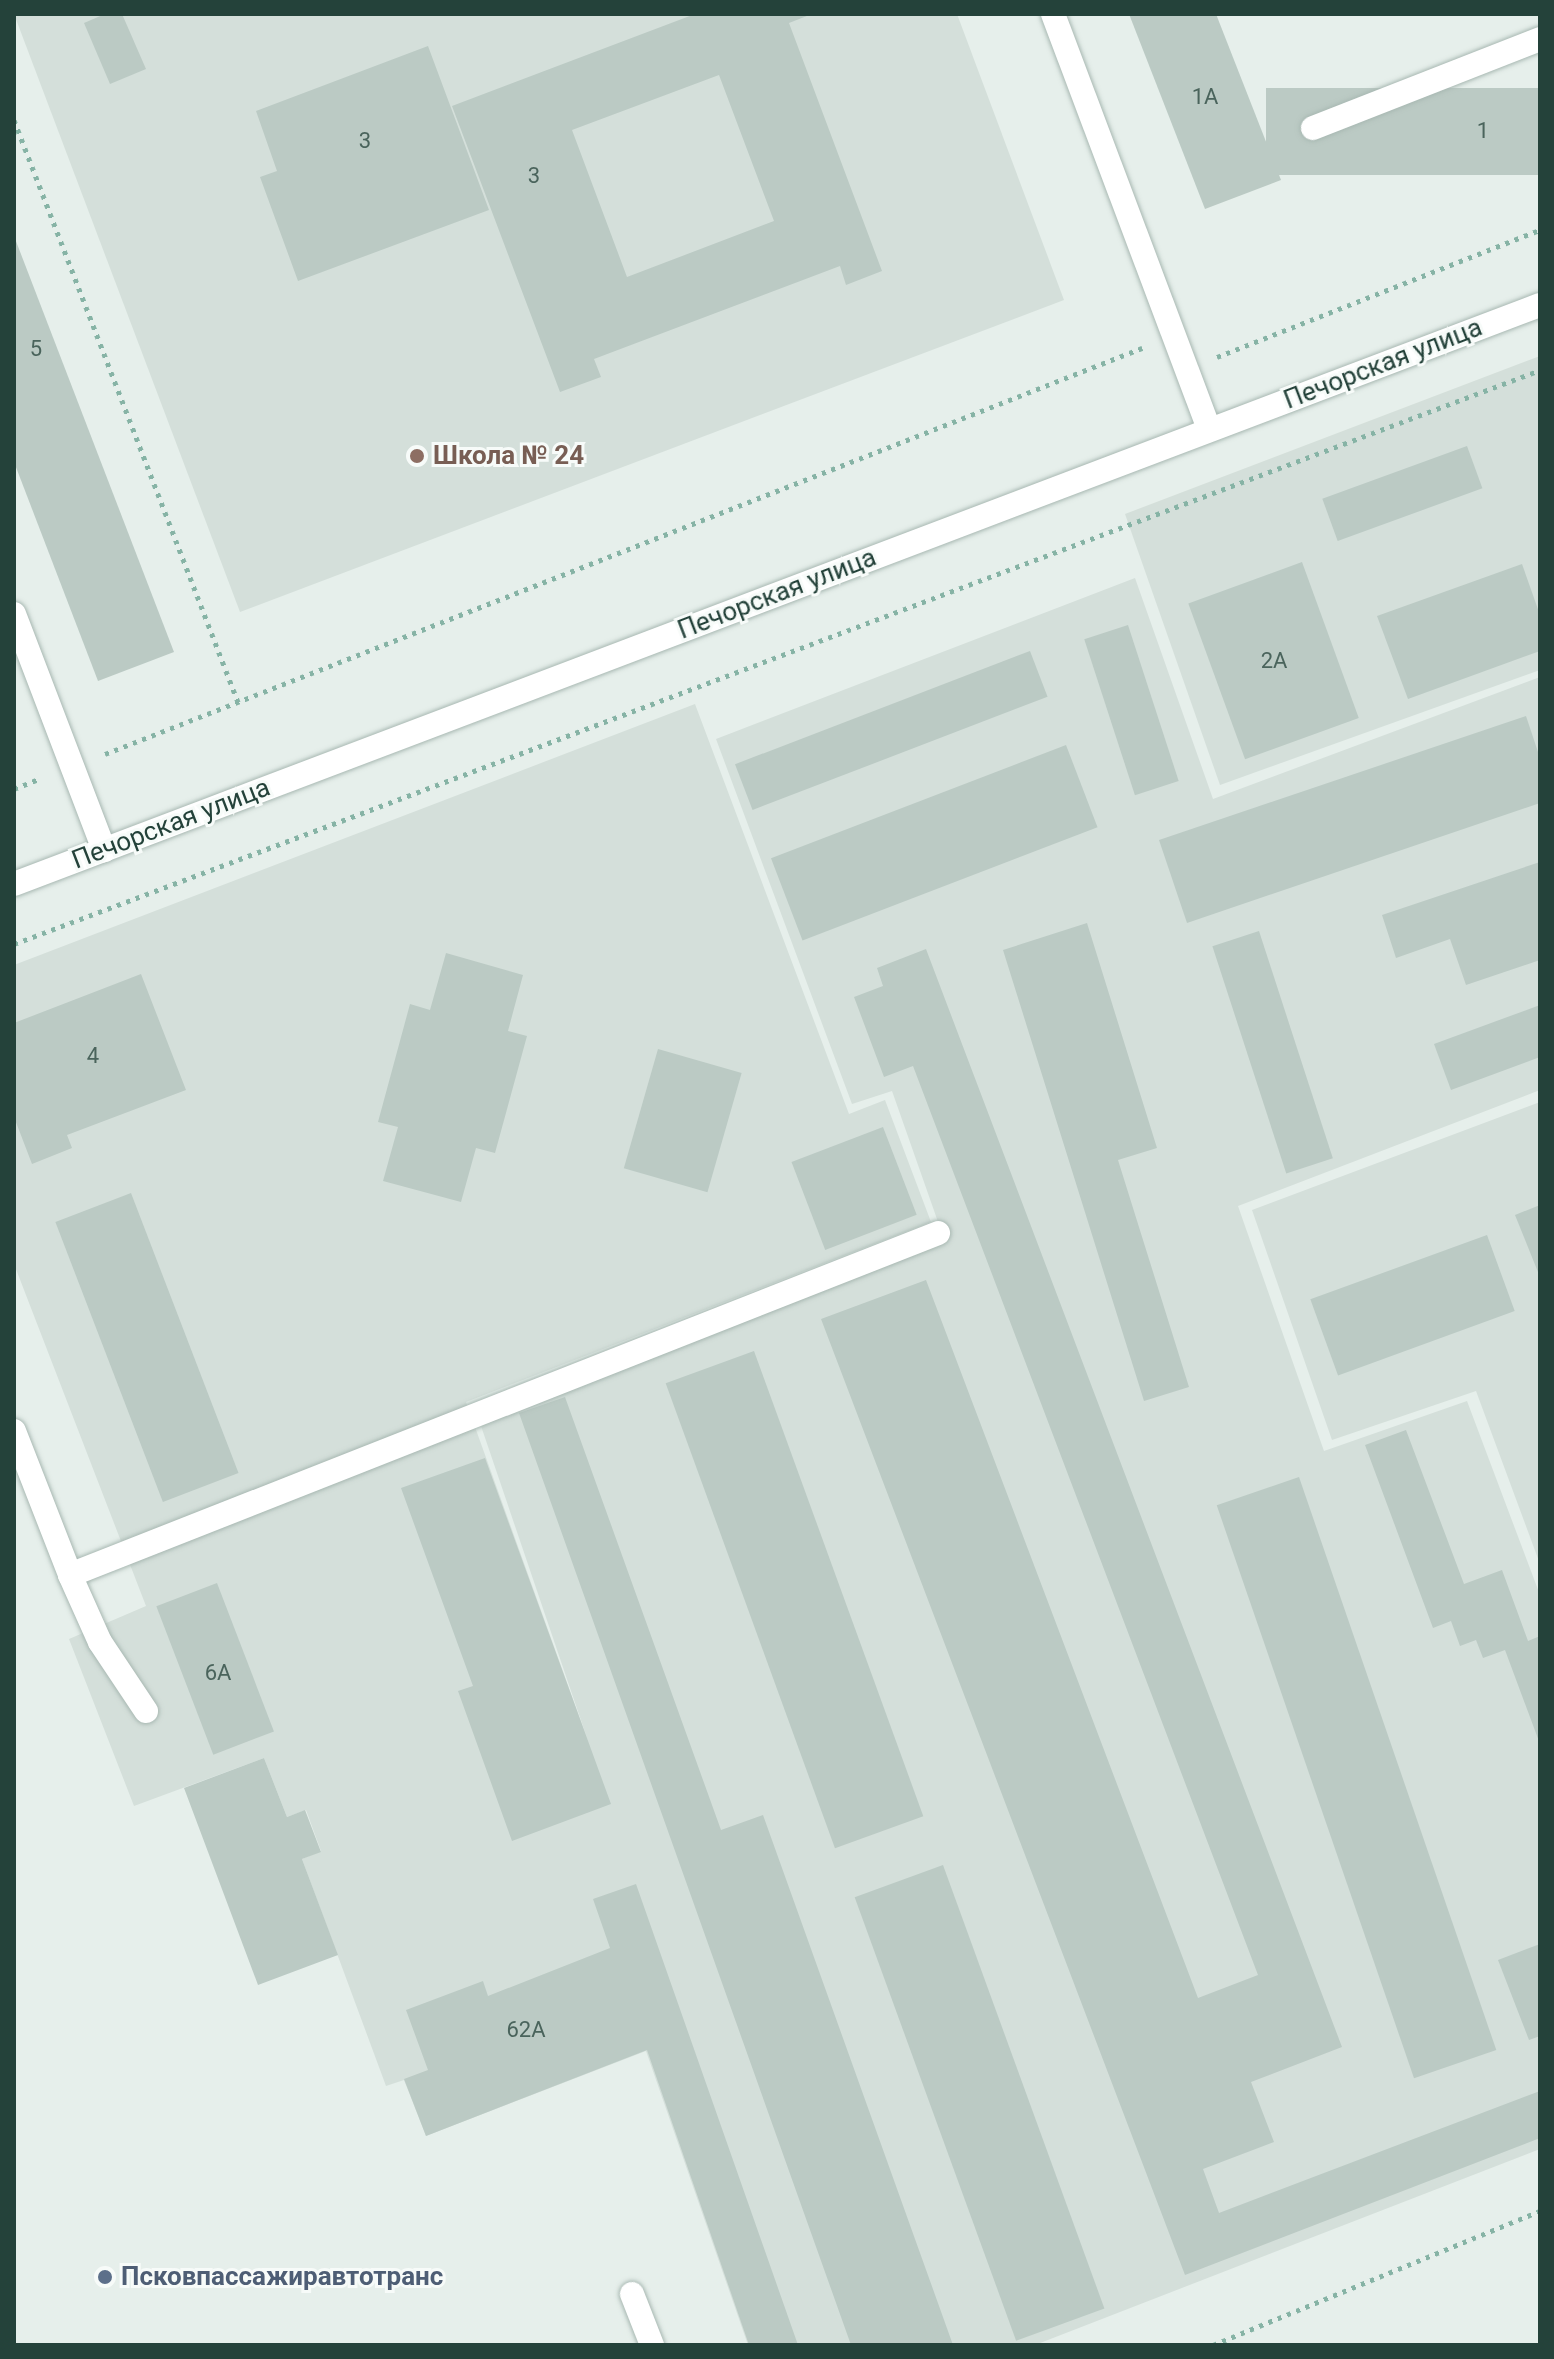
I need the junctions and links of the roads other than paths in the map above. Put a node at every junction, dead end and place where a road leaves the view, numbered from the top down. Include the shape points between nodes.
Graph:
1 (1053, 14) edge
2 (1540, 39) edge
3 (1313, 128) dead end
4 (1540, 305) edge
5 (1209, 430) junction
6 (15, 618) edge
7 (104, 850) junction
8 (14, 884) edge
9 (938, 1233) dead end
10 (14, 1431) edge
11 (70, 1575) junction
12 (146, 1711) dead end
13 (632, 2294) dead end
14 (652, 2345) edge

1 - 5 street
2 - 3 street
4 - 5 street, Печорская улица
5 - 7 street, Печорская улица
6 - 7 street
7 - 8 street, Печорская улица
9 - 11 street
10 - 11 street
11 - 12 street via 100,1642
13 - 14 street

